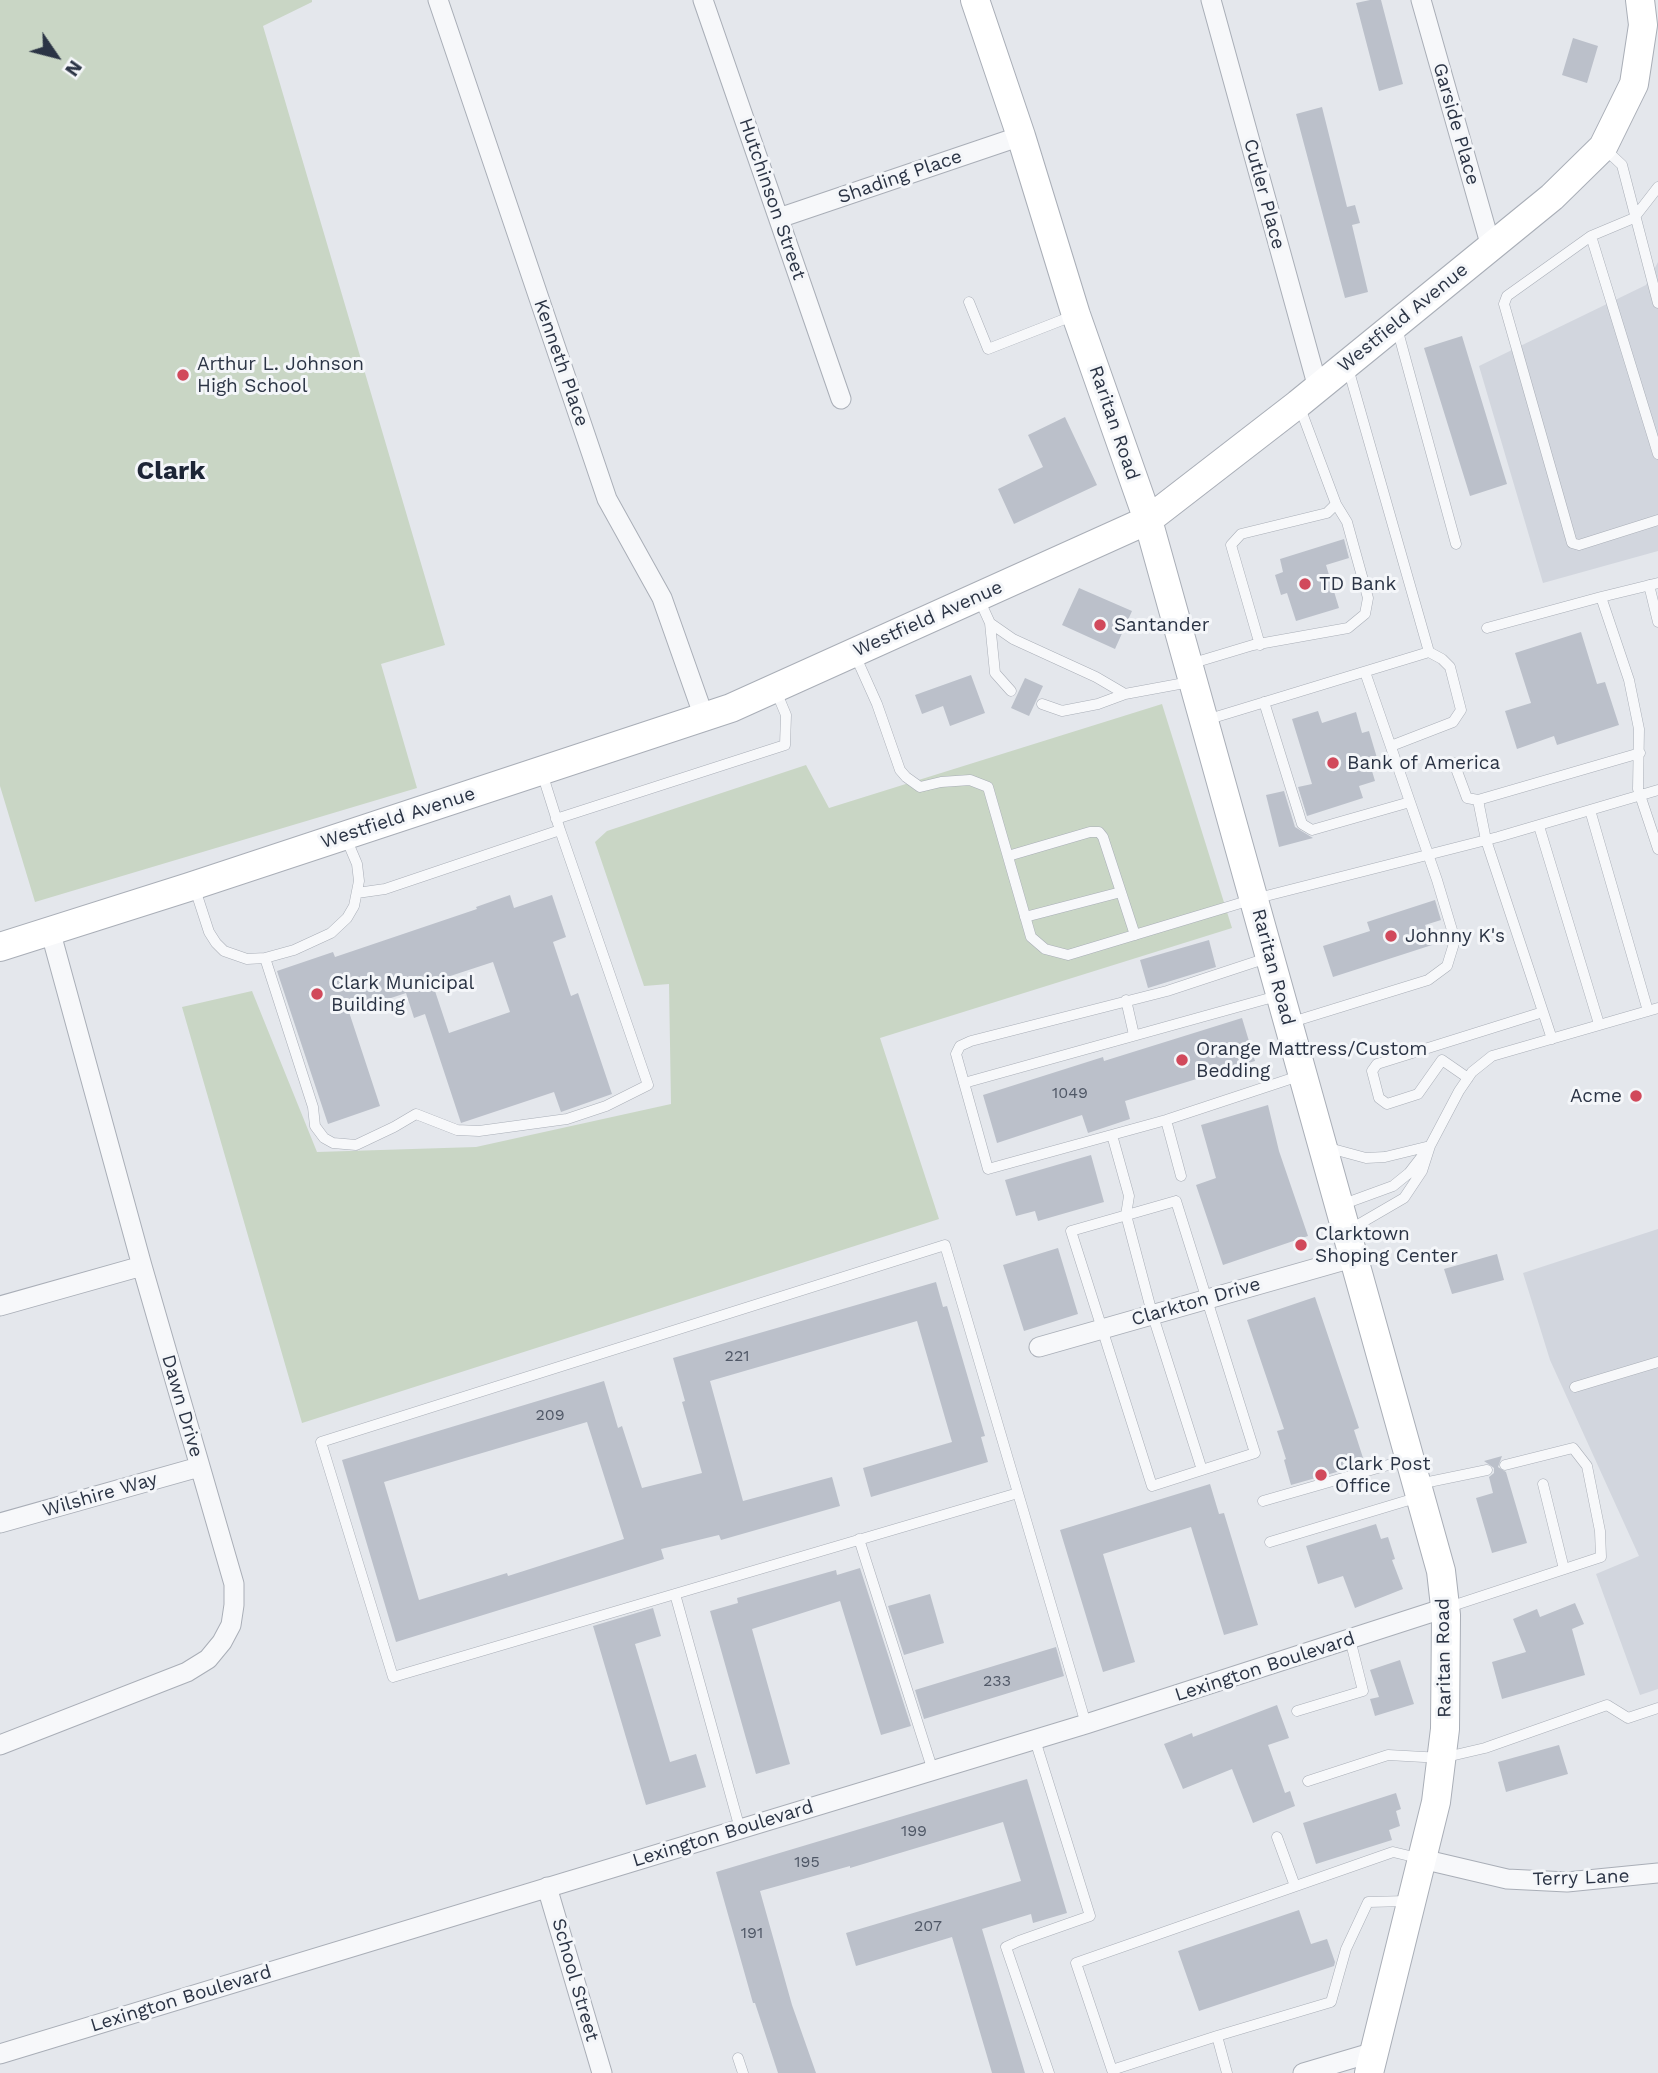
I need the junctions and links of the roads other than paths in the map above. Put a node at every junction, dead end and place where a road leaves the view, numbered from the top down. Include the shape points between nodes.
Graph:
1 (438, 0) edge
2 (703, 0) edge
3 (975, 0) edge
4 (1211, 0) edge
5 (1421, 0) edge
6 (1644, 13) edge
7 (1021, 136) junction
8 (1602, 147) junction
9 (1658, 187) edge
10 (779, 218) junction
11 (1634, 218) junction
12 (1591, 236) junction
13 (1491, 247) junction
14 (969, 302) dead end
15 (1658, 302) edge
16 (1076, 315) junction
17 (1396, 324) junction
18 (1346, 365) junction
19 (1308, 396) junction
20 (841, 399) dead end
21 (1658, 454) edge
22 (1336, 504) junction
23 (1148, 520) junction
24 (1658, 520) edge
25 (1456, 544) dead end
26 (1654, 584) edge
27 (978, 597) junction
28 (1601, 597) junction
29 (1658, 622) edge
30 (990, 623) junction
31 (1487, 628) dead end
32 (1260, 645) junction
33 (1429, 652) junction
34 (854, 653) junction
35 (1365, 672) junction
36 (1192, 673) junction
37 (776, 688) junction
38 (1011, 691) dead end
39 (1125, 694) junction
40 (1264, 702) junction
41 (1042, 704) dead end
42 (704, 718) junction
43 (1205, 720) junction
44 (1391, 746) junction
45 (1640, 753) junction
46 (1454, 763) dead end
47 (542, 771) junction
48 (1658, 790) edge
49 (1640, 795) junction
50 (1478, 800) junction
51 (1410, 802) junction
52 (1590, 810) junction
53 (556, 818) junction
54 (1539, 826) junction
55 (560, 830) junction
56 (345, 836) junction
57 (1486, 840) junction
58 (1658, 849) edge
59 (1429, 854) junction
60 (1008, 856) junction
61 (194, 885) junction
62 (1121, 892) junction
63 (357, 893) junction
64 (1254, 899) junction
65 (1025, 917) junction
66 (50, 930) junction
67 (1135, 935) junction
68 (0, 947) edge
69 (1270, 957) junction
70 (265, 958) junction
71 (1280, 995) junction
72 (1126, 1000) junction
73 (1653, 1009) edge
74 (1543, 1012) junction
75 (1288, 1023) junction
76 (1599, 1024) junction
77 (1134, 1035) junction
78 (1552, 1039) junction
79 (1431, 1047) junction
80 (1441, 1060) junction
81 (1302, 1075) junction
82 (1468, 1077) junction
83 (964, 1083) junction
84 (1166, 1119) junction
85 (1112, 1135) junction
86 (1320, 1141) junction
87 (1430, 1146) junction
88 (1181, 1176) dead end
89 (1126, 1215) junction
90 (1345, 1232) junction
91 (142, 1266) junction
92 (1208, 1299) junction
93 (0, 1306) edge
94 (1152, 1313) junction
95 (1101, 1329) junction
96 (1039, 1347) dead end
97 (1658, 1362) edge
98 (1575, 1387) dead end
99 (1505, 1465) dead end
100 (199, 1467) junction
101 (1202, 1470) junction
102 (1487, 1470) dead end
103 (1415, 1480) junction
104 (1543, 1484) dead end
105 (1018, 1493) junction
106 (1263, 1501) dead end
107 (0, 1523) edge
108 (859, 1539) junction
109 (1270, 1542) dead end
110 (1564, 1569) junction
111 (675, 1594) junction
112 (1445, 1608) junction
113 (1350, 1639) junction
114 (1658, 1709) edge
115 (1297, 1711) dead end
116 (1086, 1724) junction
117 (1035, 1740) junction
118 (0, 1745) edge
119 (1442, 1758) junction
120 (933, 1771) junction
121 (1308, 1781) dead end
122 (740, 1829) junction
123 (1277, 1837) dead end
124 (1422, 1859) junction
125 (1658, 1873) edge
126 (1295, 1886) junction
127 (547, 1887) junction
128 (1411, 1901) junction
129 (1217, 2036) junction
130 (0, 2054) edge
131 (738, 2058) dead end
132 (1371, 2062) edge
133 (602, 2073) edge
134 (743, 2073) edge
135 (1049, 2073) edge
136 (1227, 2073) edge
137 (1303, 2073) edge

1 - 42 street, Kenneth Place via 607,499 662,598
2 - 10 street, Hutchinson Street
3 - 7 main road, Raritan Road
4 - 19 street, Cutler Place
5 - 13 street, Garside Place
6 - 8 main road, Westfield Avenue via 1633,84
7 - 10 street, Shading Place
7 - 16 main road, Raritan Road
8 - 11 lane via 1622,165
8 - 13 main road, Westfield Avenue via 1552,197
9 - 11 lane
10 - 20 street, Hutchinson Street
11 - 12 lane
11 - 15 lane
12 - 21 lane
12 - 24 lane via 1507,296 1504,304 1572,543 1579,545
13 - 17 main road, Westfield Avenue
14 - 16 lane via 988,349
16 - 23 main road, Raritan Road
17 - 18 main road, Westfield Avenue
17 - 25 lane
18 - 19 main road, Westfield Avenue
18 - 33 lane
19 - 22 lane
19 - 23 main road, Westfield Avenue
22 - 32 lane via 1327,513 1241,534 1231,545
22 - 32 lane via 1347,522 1368,598 1364,614 1348,628
23 - 27 main road, Westfield Avenue
23 - 36 main road, Raritan Road
26 - 28 lane
26 - 29 lane
27 - 30 lane
27 - 34 main road, Westfield Avenue
28 - 31 lane
28 - 45 lane via 1629,680
30 - 38 lane via 995,673
30 - 39 lane
32 - 36 lane
33 - 35 lane
33 - 44 lane via 1450,667 1461,710 1453,722
34 - 37 main road, Westfield Avenue
34 - 60 lane via 900,770 920,787 970,780 988,787
35 - 40 lane
35 - 44 lane
36 - 39 lane
36 - 43 main road, Raritan Road
37 - 42 main road, Westfield Avenue
37 - 53 lane via 786,715 785,745
39 - 41 lane via 1062,711
40 - 43 lane
40 - 51 lane via 1302,824 1312,830
42 - 47 main road, Westfield Avenue
43 - 64 main road, Raritan Road
44 - 51 lane
45 - 49 lane
45 - 50 lane
46 - 50 lane via 1467,798
47 - 53 lane
47 - 56 main road, Westfield Avenue
48 - 49 lane
49 - 52 lane
49 - 58 lane
50 - 57 lane
51 - 59 lane
52 - 54 lane
52 - 73 lane
53 - 55 lane
54 - 57 lane
54 - 76 lane
55 - 63 lane via 385,889
55 - 70 lane via 648,1085 606,1107 567,1119 479,1131 457,1130 416,1114 356,1145 333,1143 315,1126 313,1107
56 - 61 main road, Westfield Avenue
56 - 63 lane via 357,864
57 - 59 lane
57 - 74 lane
59 - 64 lane
59 - 75 lane via 1455,940 1447,966 1428,980
60 - 62 lane via 1099,832
60 - 65 lane
61 - 66 main road, Westfield Avenue
61 - 70 lane via 216,943 235,957
62 - 65 lane
62 - 67 lane
63 - 70 lane via 347,918 331,933
64 - 67 lane
64 - 69 main road, Raritan Road
65 - 67 lane via 1031,937 1045,949 1068,955
66 - 68 main road, Westfield Avenue
66 - 91 street, Dawn Drive
69 - 71 main road, Raritan Road
69 - 72 lane
71 - 75 main road, Raritan Road
71 - 77 lane
72 - 77 lane
72 - 83 lane via 960,1046 956,1054
73 - 76 lane
74 - 78 lane
74 - 79 lane
75 - 81 main road, Raritan Road
76 - 78 lane
77 - 83 lane
78 - 82 lane via 1492,1056
79 - 80 lane
79 - 80 lane via 1374,1067 1378,1098 1387,1104 1418,1094
80 - 82 lane
81 - 84 lane
81 - 86 main road, Raritan Road
82 - 87 lane
83 - 85 lane via 988,1169
84 - 85 lane
84 - 88 lane
85 - 89 lane via 1129,1196
86 - 87 lane via 1329,1149 1366,1157
86 - 90 main road, Raritan Road
87 - 90 lane
87 - 90 lane via 1422,1171 1404,1198
89 - 92 lane via 1176,1201
89 - 94 lane
89 - 95 lane via 1071,1231
90 - 92 street, Clarkton Drive
90 - 103 main road, Raritan Road
91 - 93 street
91 - 100 street, Dawn Drive
92 - 94 street, Clarkton Drive
92 - 101 lane via 1255,1453
94 - 95 street, Clarkton Drive
94 - 101 lane
95 - 96 street, Clarkton Drive
95 - 101 lane via 1152,1486
97 - 98 lane
99 - 110 lane via 1573,1448 1587,1466 1601,1557
100 - 107 street, Wilshire Way
100 - 118 street, Dawn Drive via 234,1584 231,1625 222,1642 208,1659 187,1672
102 - 103 lane
103 - 106 lane
103 - 109 lane
103 - 112 main road, Raritan Road via 1441,1571
104 - 110 lane
105 - 108 lane
105 - 111 lane via 945,1245 321,1442 393,1677
105 - 116 lane
108 - 111 lane
108 - 120 lane
110 - 112 lane
111 - 122 lane
112 - 113 street, Lexington Boulevard
112 - 119 main road, Raritan Road
113 - 115 lane via 1363,1691
113 - 116 street, Lexington Boulevard
114 - 119 lane via 1628,1718 1607,1705 1485,1748
116 - 117 street, Lexington Boulevard
117 - 120 street, Lexington Boulevard
117 - 135 lane via 1090,1916 1006,1947
119 - 121 lane via 1388,1755
119 - 124 main road, Raritan Road
120 - 122 street, Lexington Boulevard
122 - 127 street, Lexington Boulevard
123 - 126 lane
124 - 125 street, Terry Lane via 1507,1879 1567,1882
124 - 126 lane via 1393,1852
124 - 128 main road, Raritan Road
126 - 129 lane via 1076,1963 1112,2070
127 - 130 street, Lexington Boulevard
127 - 133 street, School Street
128 - 129 lane via 1368,1902 1346,1949 1331,2002
128 - 132 main road, Raritan Road
129 - 136 lane
131 - 134 lane
132 - 137 street

